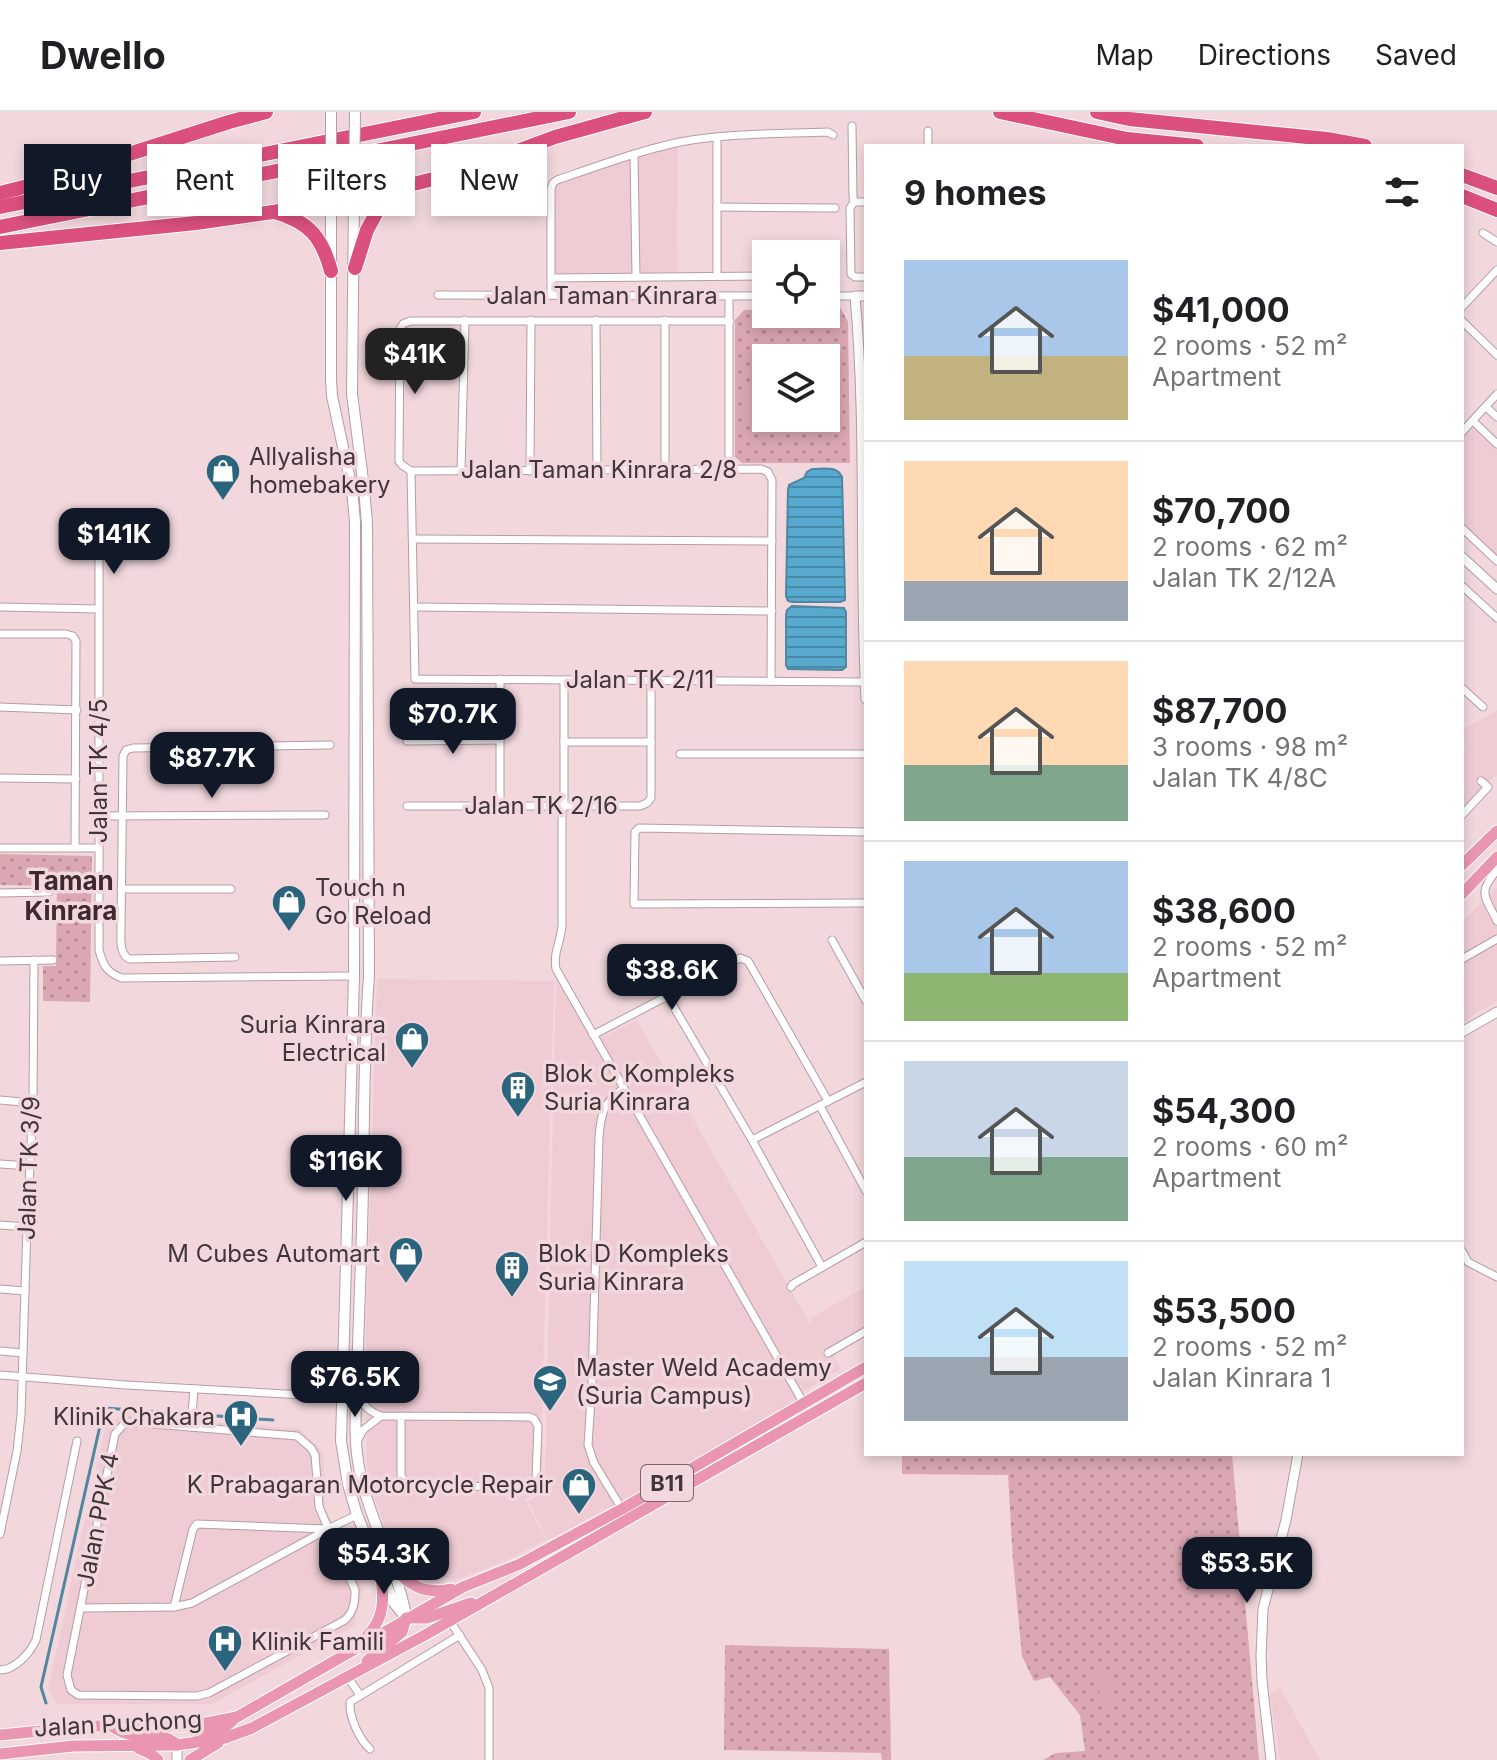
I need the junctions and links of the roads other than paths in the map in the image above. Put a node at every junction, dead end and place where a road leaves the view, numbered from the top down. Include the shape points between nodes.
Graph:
1 (266, 112) edge
2 (331, 112) edge
3 (355, 112) edge
4 (474, 112) edge
5 (569, 112) edge
6 (645, 112) edge
7 (1000, 112) edge
8 (1097, 112) edge
9 (852, 126) dead end
10 (928, 131) dead end
11 (833, 135) dead end
12 (717, 137) junction
13 (331, 144) edge
14 (355, 144) edge
15 (928, 144) edge
16 (1177, 144) edge
17 (1354, 144) edge
18 (634, 154) junction
19 (1464, 176) edge
20 (415, 184) edge
21 (1497, 188) edge
22 (0, 193) edge
23 (1464, 197) edge
24 (854, 202) junction
25 (864, 202) edge
26 (0, 207) edge
27 (717, 207) junction
28 (835, 208) dead end
29 (1497, 210) edge
30 (278, 211) edge
31 (273, 212) junction
32 (331, 216) edge
33 (354, 216) edge
34 (375, 216) edge
35 (0, 227) edge
36 (1483, 233) dead end
37 (1497, 242) edge
38 (0, 243) edge
39 (355, 268) junction
40 (331, 271) junction
41 (1497, 271) edge
42 (717, 275) junction
43 (752, 276) edge
44 (636, 277) junction
45 (864, 277) edge
46 (551, 278) junction
47 (438, 295) dead end
48 (551, 295) junction
49 (752, 296) edge
50 (840, 296) edge
51 (861, 296) edge
52 (729, 297) junction
53 (1464, 305) edge
54 (862, 317) edge
55 (465, 320) junction
56 (531, 320) junction
57 (596, 320) junction
58 (665, 320) junction
59 (730, 321) junction
60 (1464, 323) edge
61 (1497, 355) edge
62 (863, 392) edge
63 (1497, 394) edge
64 (1486, 407) junction
65 (1497, 417) edge
66 (1473, 421) junction
67 (1464, 430) edge
68 (1497, 444) edge
69 (864, 467) edge
70 (729, 469) junction
71 (597, 470) junction
72 (665, 470) junction
73 (411, 471) junction
74 (461, 471) junction
75 (530, 471) junction
76 (1464, 530) edge
77 (413, 539) junction
78 (864, 539) edge
79 (772, 541) junction
80 (99, 542) dead end
81 (1464, 559) edge
82 (1497, 561) edge
83 (1464, 588) edge
84 (1497, 589) edge
85 (0, 607) edge
86 (414, 607) junction
87 (99, 609) junction
88 (772, 611) junction
89 (1497, 618) edge
90 (0, 634) edge
91 (500, 679) junction
92 (564, 680) junction
93 (651, 680) junction
94 (771, 681) junction
95 (864, 682) edge
96 (1464, 690) edge
97 (0, 707) edge
98 (1483, 707) dead end
99 (77, 710) junction
100 (500, 740) junction
101 (407, 741) dead end
102 (564, 742) junction
103 (651, 742) junction
104 (330, 745) dead end
105 (680, 754) dead end
106 (864, 754) edge
107 (0, 778) edge
108 (76, 779) junction
109 (1481, 781) dead end
110 (407, 806) dead end
111 (500, 806) junction
112 (563, 806) junction
113 (1464, 813) edge
114 (325, 815) dead end
115 (99, 816) junction
116 (121, 816) junction
117 (1497, 831) edge
118 (864, 832) edge
119 (0, 848) edge
120 (75, 848) junction
121 (98, 848) junction
122 (1497, 857) edge
123 (1464, 863) edge
124 (1497, 870) edge
125 (121, 889) junction
126 (231, 889) dead end
127 (49, 892) dead end
128 (1464, 892) edge
129 (0, 893) edge
130 (864, 903) edge
131 (368, 908) junction
132 (1497, 921) edge
133 (1497, 939) edge
134 (832, 940) dead end
135 (235, 957) dead end
136 (1464, 958) edge
137 (34, 960) junction
138 (53, 960) dead end
139 (0, 961) edge
140 (354, 976) junction
141 (668, 997) junction
142 (864, 997) edge
143 (1497, 1012) edge
144 (365, 1023) junction
145 (1464, 1031) edge
146 (593, 1035) junction
147 (864, 1083) edge
148 (624, 1088) junction
149 (0, 1100) edge
150 (828, 1101) junction
151 (33, 1103) junction
152 (820, 1106) junction
153 (752, 1140) junction
154 (0, 1164) edge
155 (30, 1166) junction
156 (864, 1187) edge
157 (0, 1225) edge
158 (27, 1227) junction
159 (864, 1243) edge
160 (1464, 1255) edge
161 (822, 1267) junction
162 (1497, 1277) edge
163 (791, 1287) dead end
164 (0, 1289) edge
165 (25, 1291) junction
166 (864, 1332) edge
167 (0, 1351) edge
168 (23, 1353) junction
169 (828, 1353) dead end
170 (864, 1368) edge
171 (0, 1375) edge
172 (23, 1376) junction
173 (864, 1384) edge
174 (357, 1387) junction
175 (194, 1393) junction
176 (341, 1397) junction
177 (804, 1404) junction
178 (356, 1411) junction
179 (381, 1416) junction
180 (401, 1416) junction
181 (192, 1423) junction
182 (77, 1441) dead end
183 (357, 1442) junction
184 (1298, 1456) edge
185 (622, 1509) junction
186 (357, 1515) junction
187 (328, 1529) junction
188 (0, 1534) edge
189 (386, 1569) junction
190 (463, 1587) junction
191 (481, 1602) junction
192 (174, 1607) junction
193 (80, 1608) junction
194 (406, 1618) junction
195 (450, 1621) junction
196 (460, 1635) junction
197 (352, 1650) junction
198 (0, 1670) edge
199 (351, 1674) junction
200 (360, 1695) junction
201 (237, 1717) junction
202 (111, 1725) junction
203 (0, 1735) edge
204 (225, 1738) junction
205 (120, 1745) junction
206 (177, 1745) junction
207 (370, 1749) dead end
208 (0, 1754) edge
209 (158, 1760) edge
210 (177, 1760) edge
211 (190, 1760) edge
212 (489, 1760) edge
213 (1271, 1760) edge

1 - 22 highway
2 - 13 main road, bridge
3 - 14 main road, bridge
4 - 26 highway
5 - 35 highway
6 - 20 highway
7 - 16 highway
8 - 17 highway
9 - 24 street
10 - 15 street
11 - 12 street
12 - 18 street
12 - 27 street
18 - 44 street
18 - 46 street via 553,183
19 - 21 highway
23 - 29 highway
24 - 25 street
24 - 45 street via 851,274
27 - 28 street
27 - 42 street
30 - 31 highway
31 - 38 highway
31 - 40 highway via 303,224 315,236
32 - 40 main road
33 - 39 main road
34 - 39 highway
36 - 37 street
39 - 131 main road via 352,394 367,524
40 - 140 main road via 332,396 355,522
41 - 53 street
42 - 43 street
42 - 44 street
44 - 46 street
46 - 48 street
47 - 48 street, Jalan Taman Kinrara
48 - 52 street, Jalan Taman Kinrara
49 - 52 street, Jalan Taman Kinrara
50 - 51 street
51 - 54 street
52 - 59 street
54 - 62 street
55 - 56 street
55 - 73 street via 410,321 400,329 399,461
55 - 74 street
56 - 57 street
56 - 75 street
57 - 58 street
57 - 71 street
58 - 59 street
58 - 72 street
59 - 70 street
60 - 61 street
62 - 69 street
63 - 64 street
64 - 65 street
64 - 66 street
66 - 67 street
66 - 68 street
69 - 78 street
70 - 72 street, Jalan Taman Kinrara 2/8
70 - 79 street, Jalan Taman Kinrara 2/8 via 768,472
71 - 72 street, Jalan Taman Kinrara 2/8
71 - 75 street, Jalan Taman Kinrara 2/8
73 - 74 street, Jalan Taman Kinrara 2/8
73 - 77 street
74 - 75 street, Jalan Taman Kinrara 2/8
76 - 82 street
77 - 79 street
77 - 86 street
79 - 88 street, Jalan Taman Kinrara 2/8
80 - 87 street, Jalan TK 4/5
81 - 84 street
83 - 89 street
85 - 87 street
86 - 88 street
86 - 91 street, Jalan TK 2/11 via 415,679
87 - 115 street, Jalan TK 4/5
88 - 94 street, Jalan Taman Kinrara 2/8
90 - 99 street via 73,636
91 - 92 street, Jalan TK 2/11
91 - 100 street
92 - 93 street, Jalan TK 2/11
92 - 102 street
93 - 94 street, Jalan TK 2/11
93 - 103 street, Jalan TK 2/16
94 - 95 street, Jalan TK 2/11
96 - 98 street
97 - 99 street
99 - 108 street
100 - 101 street
100 - 111 street
102 - 103 street
102 - 112 street
103 - 112 street, Jalan TK 2/16 via 647,803
104 - 116 street via 126,750
105 - 106 street
107 - 108 street
108 - 120 street
109 - 113 street via 1488,787
110 - 111 street, Jalan TK 2/16
111 - 112 street, Jalan TK 2/16
112 - 146 street via 562,933 554,958
114 - 116 street
115 - 116 street
115 - 121 street, Jalan TK 4/5
116 - 125 street
117 - 123 main road
118 - 130 street via 639,828 634,904
119 - 120 street
120 - 121 street
121 - 140 street, Jalan TK 4/5 via 99,950 114,975
122 - 128 main road
124 - 132 street via 1484,889
125 - 126 street
125 - 135 street via 122,951 129,959
127 - 129 street
131 - 140 main road via 363,958
131 - 144 main road
133 - 136 street
134 - 142 street
137 - 138 street
137 - 139 street
137 - 151 street, Jalan TK 3/9
140 - 144 main road via 362,985
140 - 176 main road
141 - 146 street
141 - 150 street via 740,958 748,961
141 - 153 street
143 - 145 street
144 - 174 main road
146 - 148 street
147 - 150 street
148 - 177 street
148 - 185 street via 601,1113 588,1445
149 - 151 street
150 - 152 street
151 - 155 street, Jalan TK 3/9
152 - 153 street
152 - 156 street
153 - 161 street
154 - 155 street
155 - 158 street, Jalan TK 3/9
157 - 158 street
158 - 165 street, Jalan TK 3/9
159 - 161 street
160 - 162 street
161 - 163 street
164 - 165 street
165 - 168 street, Jalan TK 3/9
166 - 169 street
167 - 168 street
168 - 172 street, Jalan TK 3/9
170 - 177 main road, Jalan Puchong / B11
171 - 172 street
172 - 175 street
172 - 188 street, Jalan TK 3/9 via 19,1436
173 - 191 main road, Jalan Puchong / B11
174 - 176 street
174 - 178 main road
174 - 179 street via 364,1406
175 - 176 street
175 - 181 street
176 - 178 street
176 - 186 main road via 342,1450
177 - 185 main road, Jalan Puchong / B11
178 - 183 main road
179 - 180 street
179 - 183 street
180 - 180 street via 530,1417 538,1426 536,1479 530,1486 413,1487 401,1475
181 - 187 street, Jalan PPK 4 via 297,1436 315,1455 319,1507
181 - 193 street, Jalan PPK 4 via 129,1422 115,1434
182 - 198 street via 36,1640 11,1668
183 - 189 main road
184 - 213 street via 1263,1609 1262,1669
185 - 190 main road, Jalan Puchong / B11 via 520,1564
186 - 187 street
186 - 189 main road
187 - 192 street via 192,1603
187 - 192 street via 197,1524
187 - 193 street, Jalan PPK 4 via 355,1590 349,1616 209,1693 78,1695 67,1675
189 - 190 main road via 418,1588
189 - 194 main road via 394,1603
189 - 197 main road via 379,1622
190 - 194 main road, Jalan Puchong / B11
191 - 194 main road via 427,1618
191 - 195 main road, Jalan Puchong / B11
192 - 193 street
194 - 197 main road, Jalan Puchong / B11
194 - 199 main road via 402,1632
195 - 196 street
195 - 199 main road, Jalan Puchong / B11
196 - 200 street
196 - 212 street via 489,1688
197 - 201 main road, Jalan Puchong / B11
199 - 200 street
199 - 204 main road, Jalan Puchong / B11
200 - 207 street via 350,1702 349,1712
201 - 202 main road, Jalan Puchong / B11 via 177,1727
201 - 206 main road
202 - 203 main road, Jalan Puchong / B11
202 - 206 main road via 127,1735 162,1736
204 - 206 main road, Jalan Puchong / B11
204 - 211 main road
205 - 206 main road, Jalan Puchong / B11
205 - 208 main road, Jalan Puchong / B11
205 - 209 main road via 137,1747
206 - 210 street

